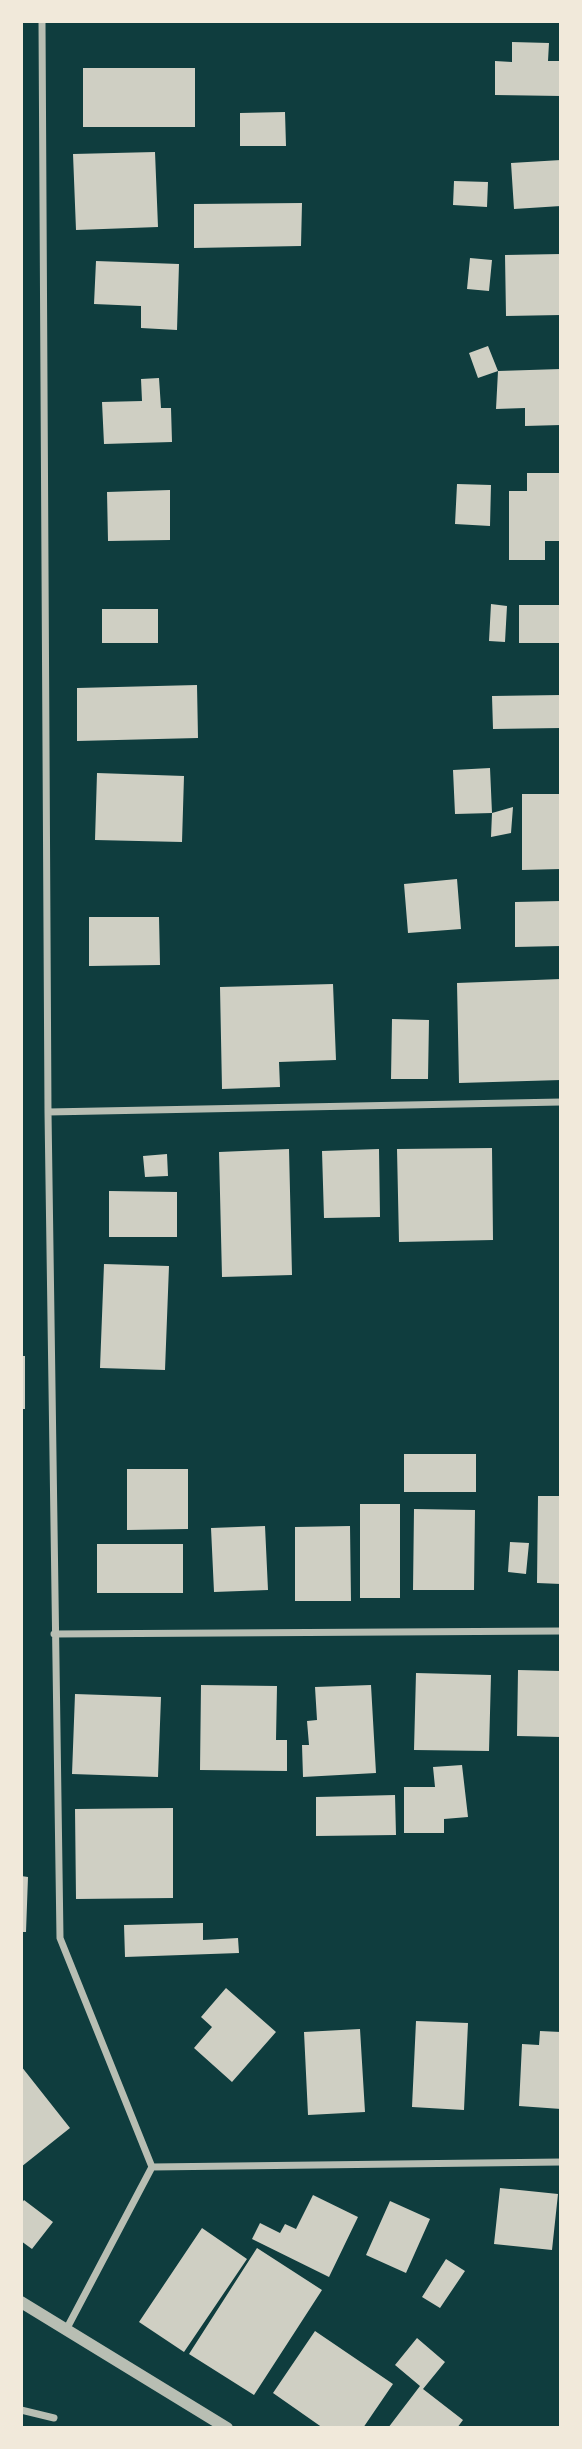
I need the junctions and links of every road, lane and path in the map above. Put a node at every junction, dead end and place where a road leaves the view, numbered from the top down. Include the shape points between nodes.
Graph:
1 (42, 21) edge
2 (561, 1102) edge
3 (48, 1112) junction
4 (561, 1631) edge
5 (54, 1634) junction
6 (561, 2162) edge
7 (152, 2167) junction
8 (21, 2302) edge
9 (66, 2330) junction
10 (21, 2410) edge
11 (54, 2418) dead end
12 (227, 2428) edge

1 - 3 street
2 - 3 street
3 - 5 street
4 - 5 street
5 - 7 street via 60,1938
6 - 7 street
7 - 9 street
8 - 9 street
9 - 12 street
10 - 11 street

